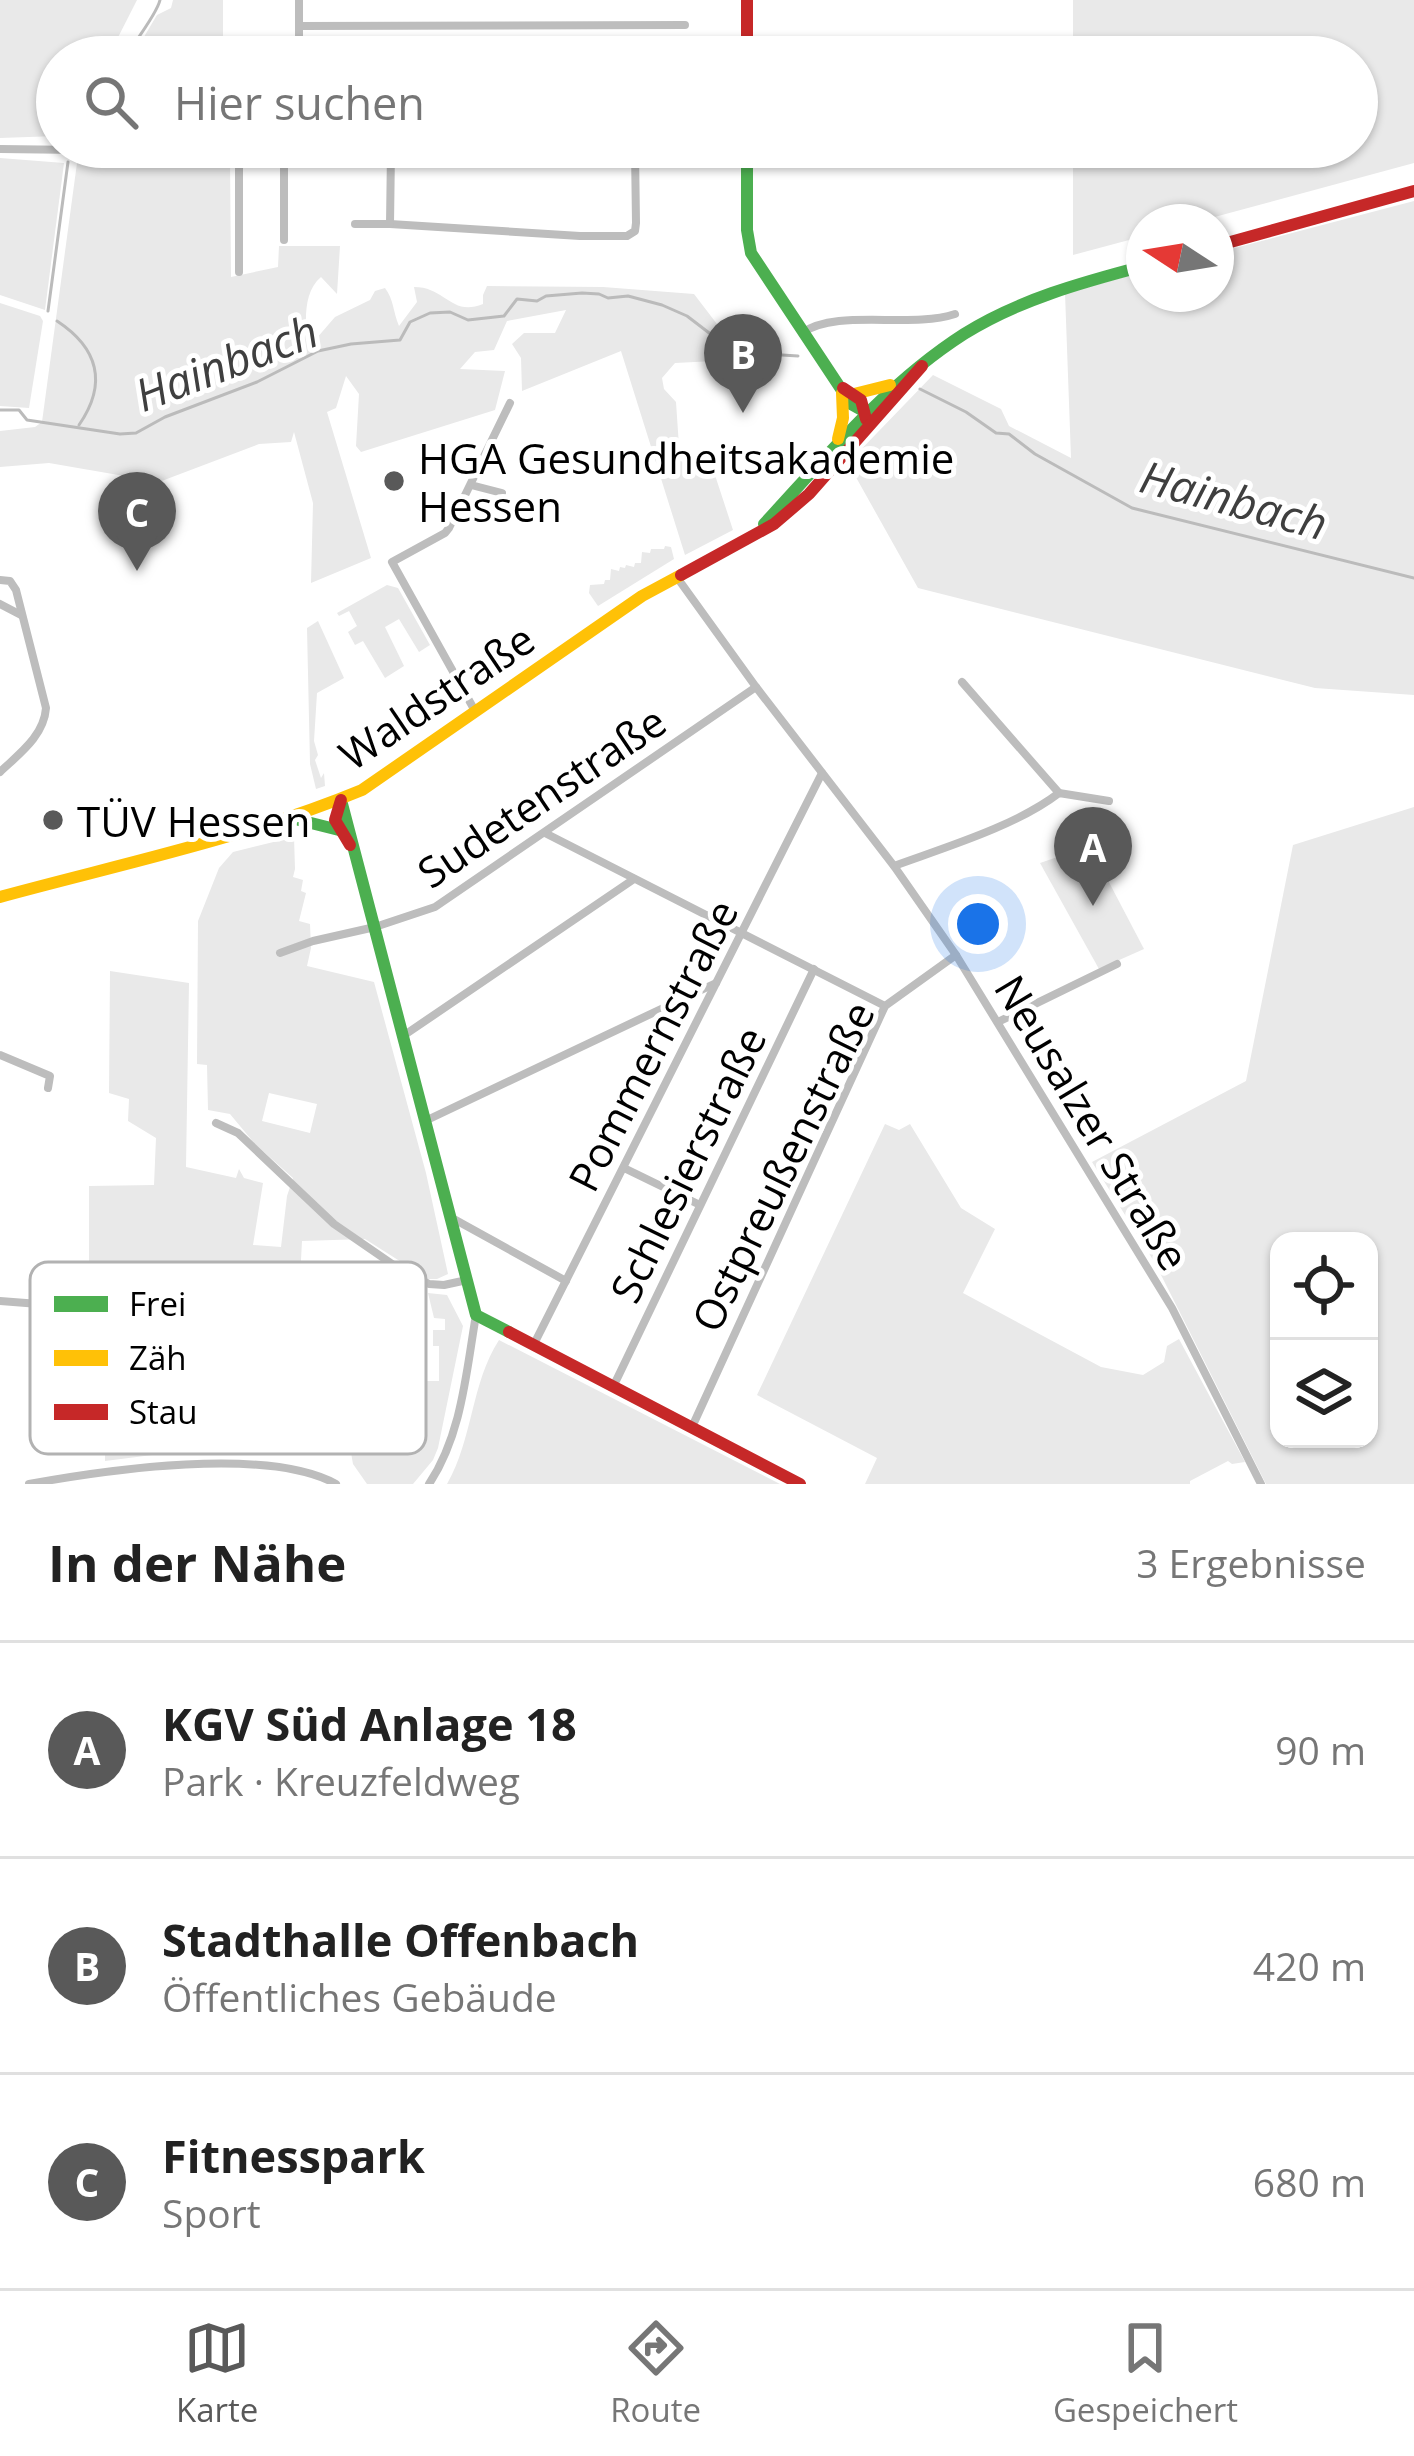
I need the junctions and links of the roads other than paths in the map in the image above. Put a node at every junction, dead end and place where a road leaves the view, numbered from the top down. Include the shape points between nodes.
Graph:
1 (299, 0) edge
2 (747, 0) edge
3 (685, 25) dead end
4 (299, 26) junction
5 (299, 36) edge
6 (747, 36) edge
7 (0, 149) edge
8 (36, 149) edge
9 (239, 168) edge
10 (284, 168) edge
11 (391, 168) edge
12 (634, 168) edge
13 (747, 168) edge
14 (1414, 191) edge
15 (355, 224) dead end
16 (390, 224) junction
17 (284, 240) dead end
18 (1234, 241) edge
19 (1126, 271) edge
20 (239, 272) dead end
21 (955, 314) dead end
22 (802, 333) junction
23 (922, 366) junction
24 (899, 382) junction
25 (841, 387) junction
26 (854, 394) junction
27 (510, 403) dead end
28 (872, 414) junction
29 (835, 448) junction
30 (471, 484) junction
31 (502, 493) dead end
32 (748, 538) junction
33 (676, 577) junction
34 (0, 580) edge
35 (0, 604) edge
36 (22, 615) junction
37 (962, 682) dead end
38 (756, 687) junction
39 (475, 711) junction
40 (0, 772) edge
41 (822, 773) junction
42 (1059, 793) junction
43 (341, 800) junction
44 (1109, 801) dead end
45 (287, 817) junction
46 (339, 830) junction
47 (545, 832) junction
48 (354, 850) junction
49 (894, 866) junction
50 (634, 879) junction
51 (0, 897) edge
52 (374, 927) junction
53 (742, 934) junction
54 (280, 953) dead end
55 (956, 955) junction
56 (1117, 964) dead end
57 (814, 969) junction
58 (718, 983) junction
59 (885, 1006) junction
60 (998, 1022) junction
61 (403, 1036) junction
62 (0, 1055) edge
63 (48, 1088) dead end
64 (424, 1120) junction
65 (216, 1124) dead end
66 (624, 1168) junction
67 (700, 1205) junction
68 (450, 1217) junction
69 (389, 1262) edge
70 (467, 1280) junction
71 (566, 1281) junction
72 (426, 1282) edge
73 (0, 1301) edge
74 (30, 1303) edge
75 (476, 1315) junction
76 (534, 1344) junction
77 (614, 1385) junction
78 (692, 1427) junction
79 (28, 1484) edge
80 (336, 1484) edge
81 (429, 1484) edge
82 (800, 1484) edge
83 (1261, 1484) edge

1 - 4 street
2 - 6 main road
3 - 4 street
4 - 5 street
7 - 8 street
9 - 20 street
10 - 17 street
11 - 16 street
12 - 16 street via 636,224 628,236
13 - 22 main road via 748,244
14 - 18 main road
15 - 16 street
19 - 23 main road, Waldstraße via 1007,310
21 - 22 street via 824,322
22 - 25 main road
23 - 24 main road, Waldstraße
23 - 28 main road, Waldstraße
24 - 26 main road
24 - 28 main road, Waldstraße
25 - 26 main road
25 - 28 main road via 853,406
25 - 29 main road
26 - 28 main road
27 - 30 street
28 - 29 main road, Waldstraße
28 - 32 main road, Waldstraße via 790,513
29 - 32 main road, Waldstraße
30 - 31 street
30 - 39 street via 445,533 392,562
32 - 33 main road, Waldstraße
33 - 38 street, Neusalzer Straße
33 - 39 main road, Waldstraße
34 - 36 street via 12,583
35 - 36 street
36 - 40 street via 46,714
37 - 42 street
38 - 41 street, Neusalzer Straße
38 - 47 street, Sudetenstraße
39 - 43 main road, Waldstraße
41 - 49 street, Neusalzer Straße
41 - 53 street, Pommernstraße
42 - 44 street
42 - 49 street
43 - 45 main road, Waldstraße
43 - 46 main road
43 - 48 main road
45 - 46 main road
45 - 51 main road, Waldstraße
46 - 48 main road
47 - 50 street
47 - 52 street, Sudetenstraße via 435,908
48 - 52 main road
49 - 55 street, Neusalzer Straße
50 - 53 street
50 - 61 street
52 - 54 street, Sudetenstraße
52 - 61 main road
53 - 57 street
53 - 58 street, Pommernstraße
55 - 59 street, Ostpreußenstraße
55 - 60 street, Neusalzer Straße
56 - 60 street
57 - 59 street
57 - 67 street, Schlesierstraße
58 - 64 street
58 - 66 street, Pommernstraße
59 - 78 street, Ostpreußenstraße
60 - 83 street, Neusalzer Straße via 1172,1308
61 - 64 main road
62 - 63 street via 50,1076
64 - 68 main road
65 - 69 street via 238,1133 334,1224
66 - 67 street
66 - 71 street, Pommernstraße
67 - 77 street, Schlesierstraße
68 - 70 main road
68 - 71 street
70 - 72 street
70 - 75 main road
71 - 76 street, Pommernstraße
73 - 74 street
75 - 76 main road
75 - 81 street via 454,1434
76 - 77 main road
77 - 78 main road
78 - 82 main road
79 - 80 street via 219,1465 292,1468

